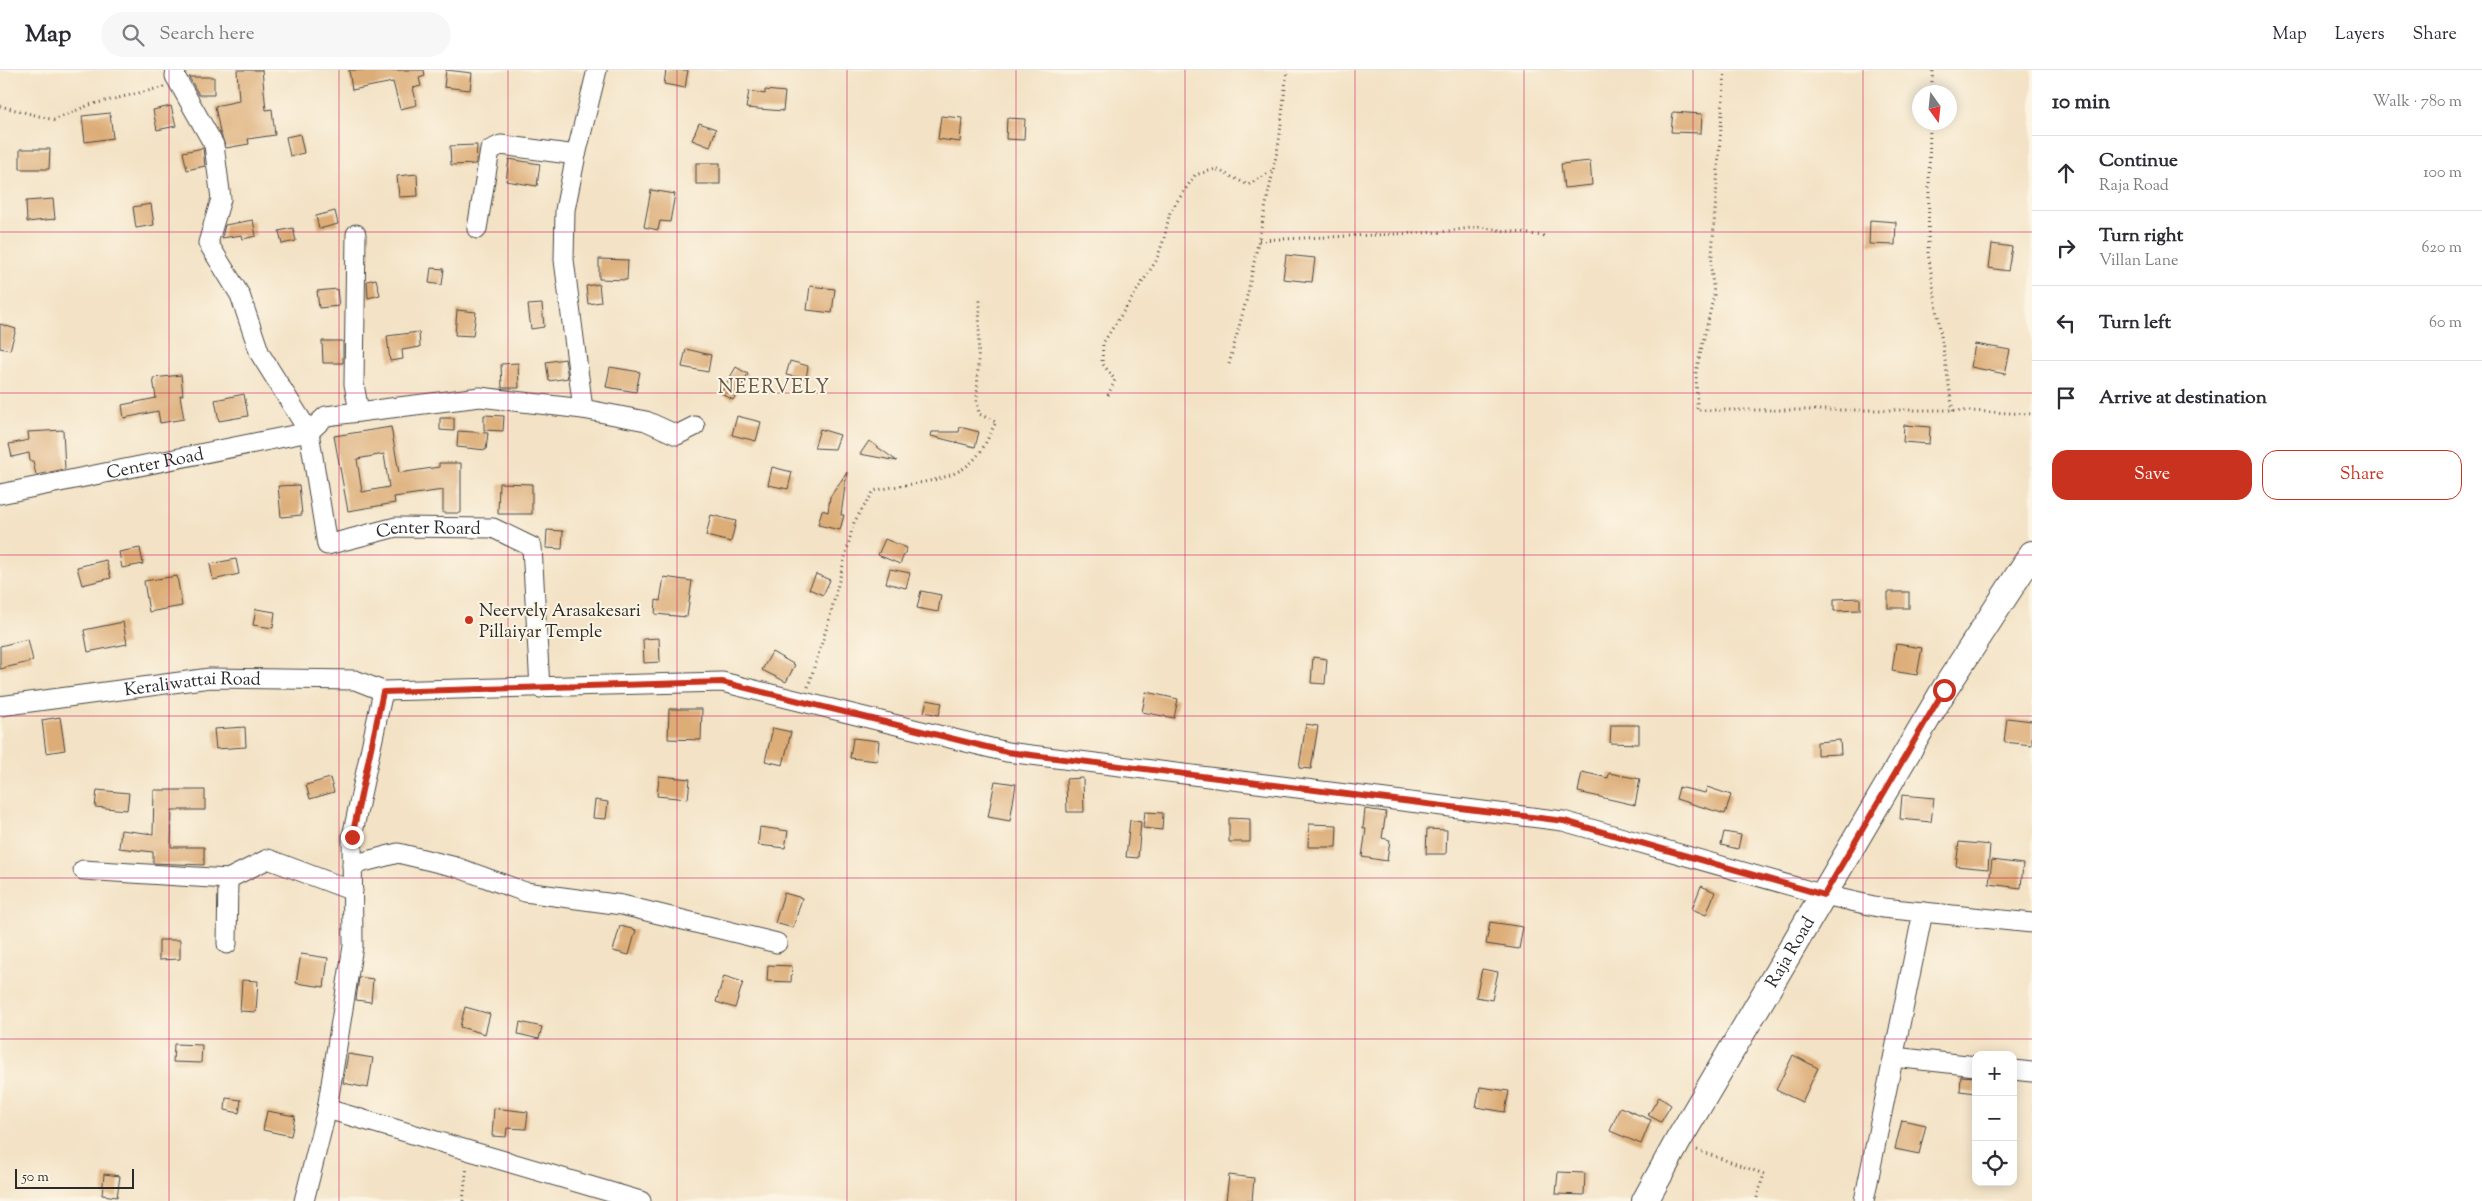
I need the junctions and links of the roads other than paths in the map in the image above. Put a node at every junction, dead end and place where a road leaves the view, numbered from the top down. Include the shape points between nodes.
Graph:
1 (598, 70) edge
2 (178, 77) edge
3 (576, 155) junction
4 (477, 229) dead end
5 (356, 234) dead end
6 (583, 409) junction
7 (359, 412) junction
8 (695, 426) dead end
9 (308, 432) junction
10 (0, 494) edge
11 (2032, 554) edge
12 (540, 688) junction
13 (383, 692) junction
14 (0, 706) edge
15 (352, 865) junction
16 (82, 870) dead end
17 (228, 879) junction
18 (352, 891) junction
19 (1824, 895) junction
20 (1923, 912) junction
21 (2032, 922) edge
22 (777, 943) dead end
23 (227, 944) dead end
24 (1894, 1055) junction
25 (1972, 1066) edge
26 (2017, 1070) edge
27 (2032, 1072) edge
28 (327, 1109) junction
29 (304, 1201) edge
30 (641, 1201) edge
31 (1645, 1201) edge
32 (1864, 1201) edge

1 - 3 street
2 - 9 street via 214,145 221,199 208,243 240,295 260,354
3 - 4 street via 495,146 490,150
3 - 6 street via 565,210 564,260
5 - 7 street via 354,384
6 - 7 street via 480,397
6 - 8 street via 646,421 677,435
7 - 9 street via 326,416
9 - 10 street, Center Road
9 - 12 street, Center Roard via 327,545 396,528 493,528 532,547
11 - 19 street, Raja Road via 1944,690
12 - 13 street
12 - 19 street via 722,682 1007,752 1564,821
13 - 14 street, Keraliwattai Road via 355,680 210,678
13 - 15 street via 352,837
15 - 18 street
15 - 22 street via 398,853 456,867 525,892 622,905
16 - 17 street
17 - 18 street via 268,859
17 - 23 street
18 - 28 street via 353,946
19 - 20 street via 1883,908
19 - 31 street, Raja Road
20 - 21 street
20 - 24 street
24 - 25 street
24 - 32 street
26 - 27 street
28 - 29 street
28 - 30 street

